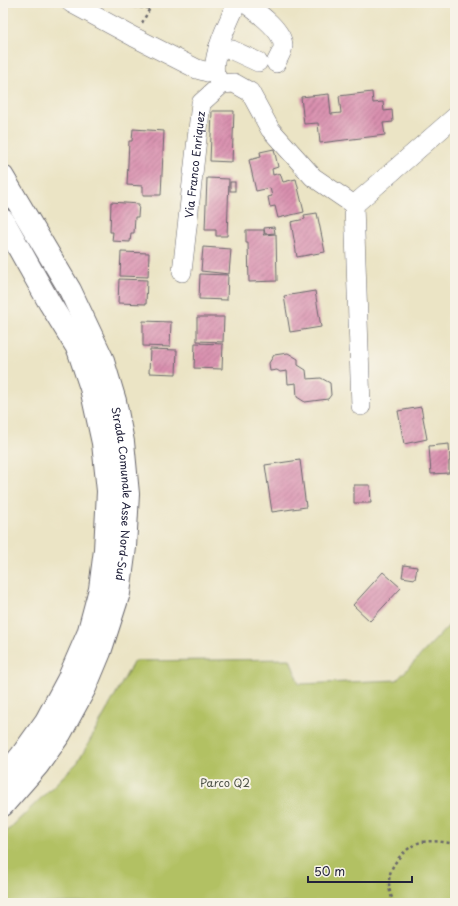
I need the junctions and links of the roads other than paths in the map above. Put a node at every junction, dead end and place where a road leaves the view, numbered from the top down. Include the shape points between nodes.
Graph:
1 (71, 3) edge
2 (240, 3) edge
3 (245, 3) edge
4 (218, 48) junction
5 (218, 79) junction
6 (455, 117) edge
7 (3, 177) edge
8 (354, 205) junction
9 (3, 220) edge
10 (182, 272) dead end
11 (361, 406) dead end
12 (3, 776) edge
13 (3, 805) edge

1 - 5 street
2 - 4 street via 237,3
3 - 4 street via 266,19 281,36 284,47 267,63 232,50
4 - 5 street via 214,67
5 - 8 street via 234,83 250,92 270,129 313,177
5 - 10 street, Via Franco Enriquez via 201,102
6 - 8 street
7 - 13 highway, Strada Comunale Asse Nord-Sud via 70,290 102,358 123,442 128,494 119,593 100,652 85,688 60,734
8 - 11 street
9 - 12 highway, Strada Comunale Asse Nord-Sud via 78,349 91,388 103,443 108,491 100,589 88,634 46,721

